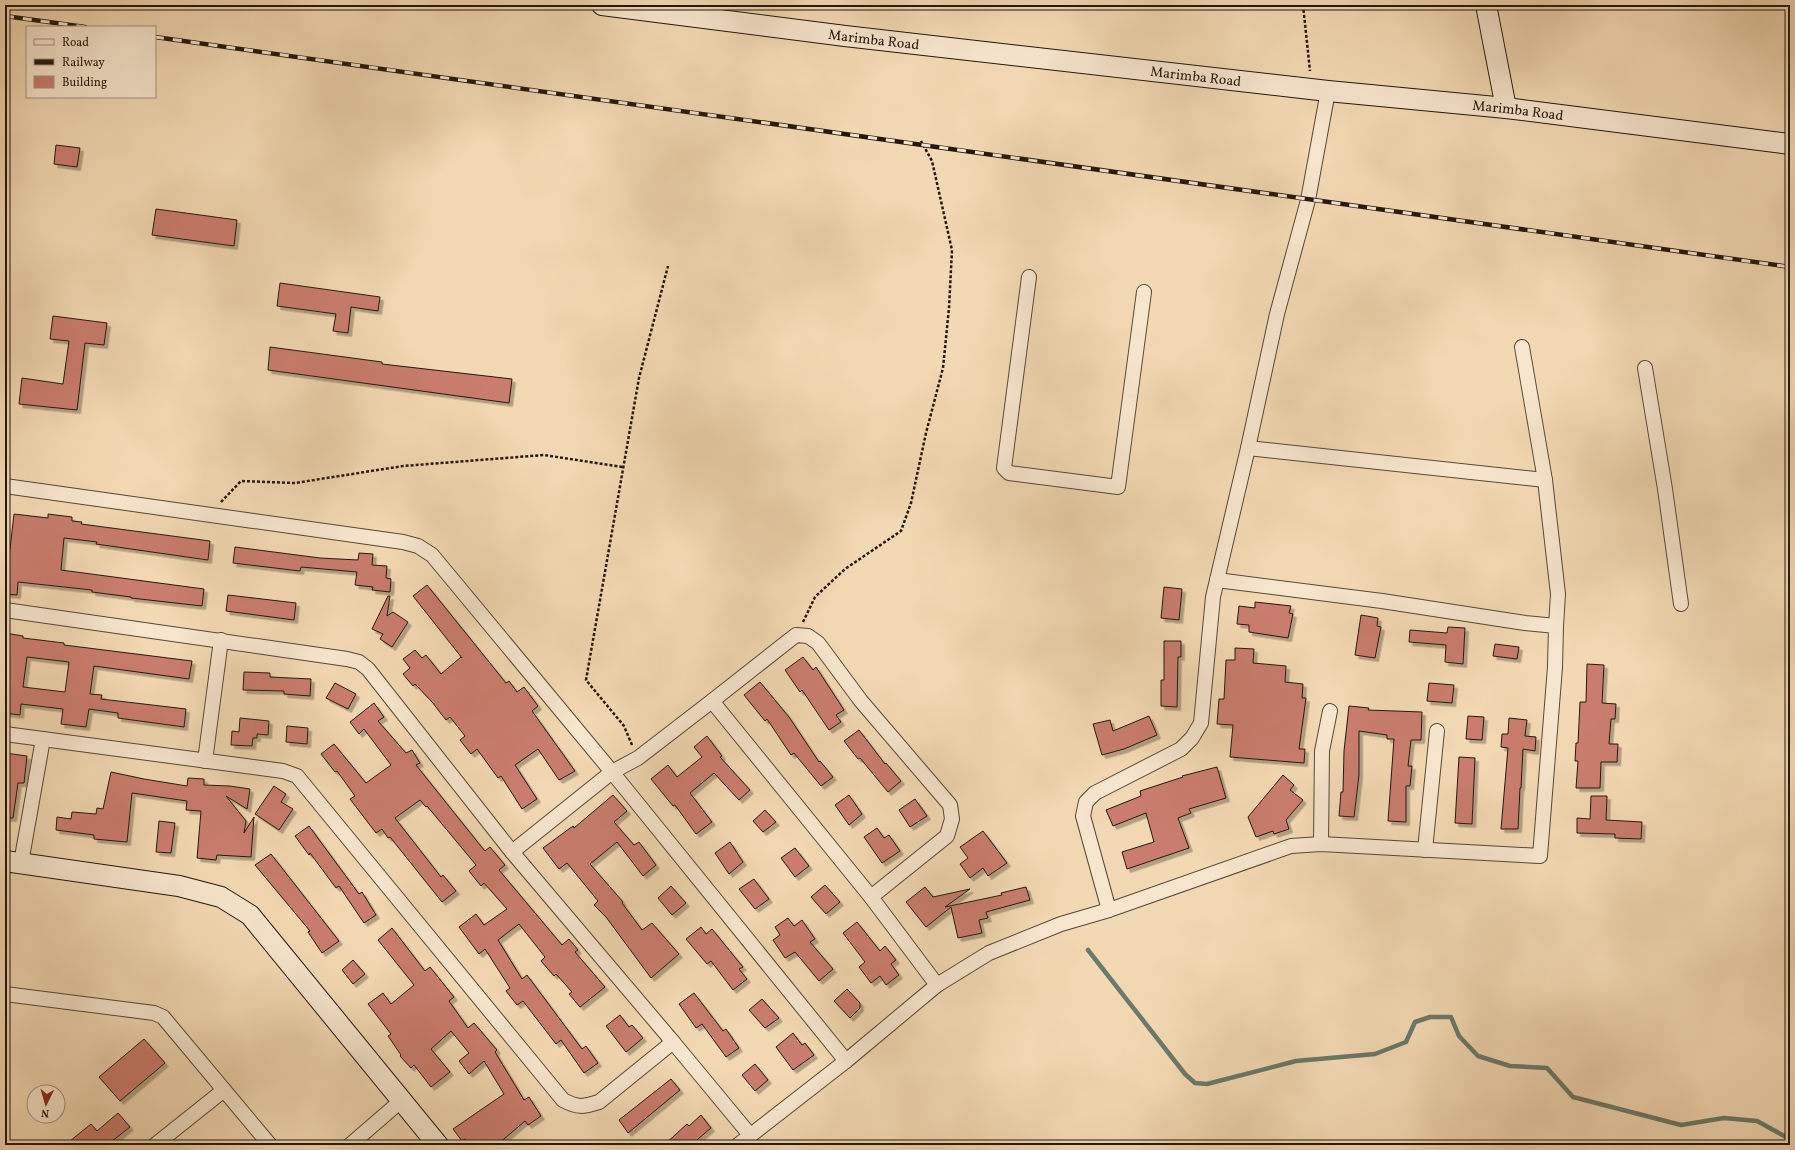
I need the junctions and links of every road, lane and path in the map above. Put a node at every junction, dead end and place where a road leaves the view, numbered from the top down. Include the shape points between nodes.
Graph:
1 (602, 5) edge
2 (1303, 5) edge
3 (1486, 5) edge
4 (1320, 90) junction
5 (1506, 108) junction
6 (921, 141) dead end
7 (1790, 144) edge
8 (668, 266) dead end
9 (1029, 278) dead end
10 (1144, 292) dead end
11 (1522, 347) dead end
12 (1645, 368) dead end
13 (1248, 448) junction
14 (624, 467) junction
15 (1545, 480) junction
16 (5, 486) edge
17 (216, 516) junction
18 (1217, 580) junction
19 (1680, 604) dead end
20 (5, 610) edge
21 (1556, 626) junction
22 (796, 635) junction
23 (221, 640) junction
24 (712, 701) junction
25 (1330, 711) dead end
26 (1437, 731) dead end
27 (5, 734) edge
28 (43, 740) junction
29 (638, 758) junction
30 (205, 761) junction
31 (612, 772) junction
32 (1321, 844) junction
33 (1425, 850) junction
34 (512, 852) junction
35 (13, 862) edge
36 (871, 897) junction
37 (1109, 910) junction
38 (937, 985) junction
39 (5, 994) edge
40 (674, 1042) junction
41 (846, 1061) junction
42 (224, 1090) junction
43 (402, 1100) junction
44 (750, 1135) junction
45 (155, 1145) edge
46 (270, 1145) edge
47 (350, 1145) edge
48 (438, 1145) edge
49 (738, 1145) edge

1 - 4 street, Marimba Road via 845,36
2 - 4 path
3 - 5 street
4 - 5 street, Marimba Road
4 - 13 street via 1308,200 1277,314
5 - 7 street, Marimba Road
6 - 22 path via 932,161 952,250 943,368 926,433 912,503 901,531 845,569 815,597
8 - 14 path via 639,378
9 - 10 street via 1004,468 1009,473 1118,487
11 - 15 street
12 - 19 street via 1665,489
13 - 15 street
13 - 18 street
14 - 17 path via 544,455 403,466 295,483 241,481 218,504
14 - 29 path via 586,680 624,726
15 - 21 street via 1558,594
16 - 17 street
17 - 31 street via 403,542 418,546 432,555
18 - 21 street
18 - 37 street via 1213,597 1201,723 1192,738 1181,749 1095,793 1086,802 1083,816
20 - 23 street
21 - 33 street via 1540,856
22 - 24 street
22 - 36 street via 808,636 818,643 861,701 950,805 952,819 947,836
23 - 30 street
23 - 34 street via 359,662
24 - 29 street
24 - 36 street
25 - 32 street via 1322,751
26 - 33 street
27 - 28 street
28 - 30 street
28 - 35 street
29 - 31 street
30 - 40 street via 282,771 297,776 563,1100 574,1106 599,1102
31 - 34 street
31 - 41 street
32 - 33 street
32 - 37 street via 1291,846
34 - 40 street
35 - 43 street via 179,886 221,897 250,915
36 - 38 street
37 - 38 street via 1061,924 989,953
38 - 41 street
39 - 42 street via 154,1013 168,1022
40 - 44 street
41 - 44 street
42 - 45 street
42 - 46 street
43 - 47 street
43 - 48 street
44 - 49 street

